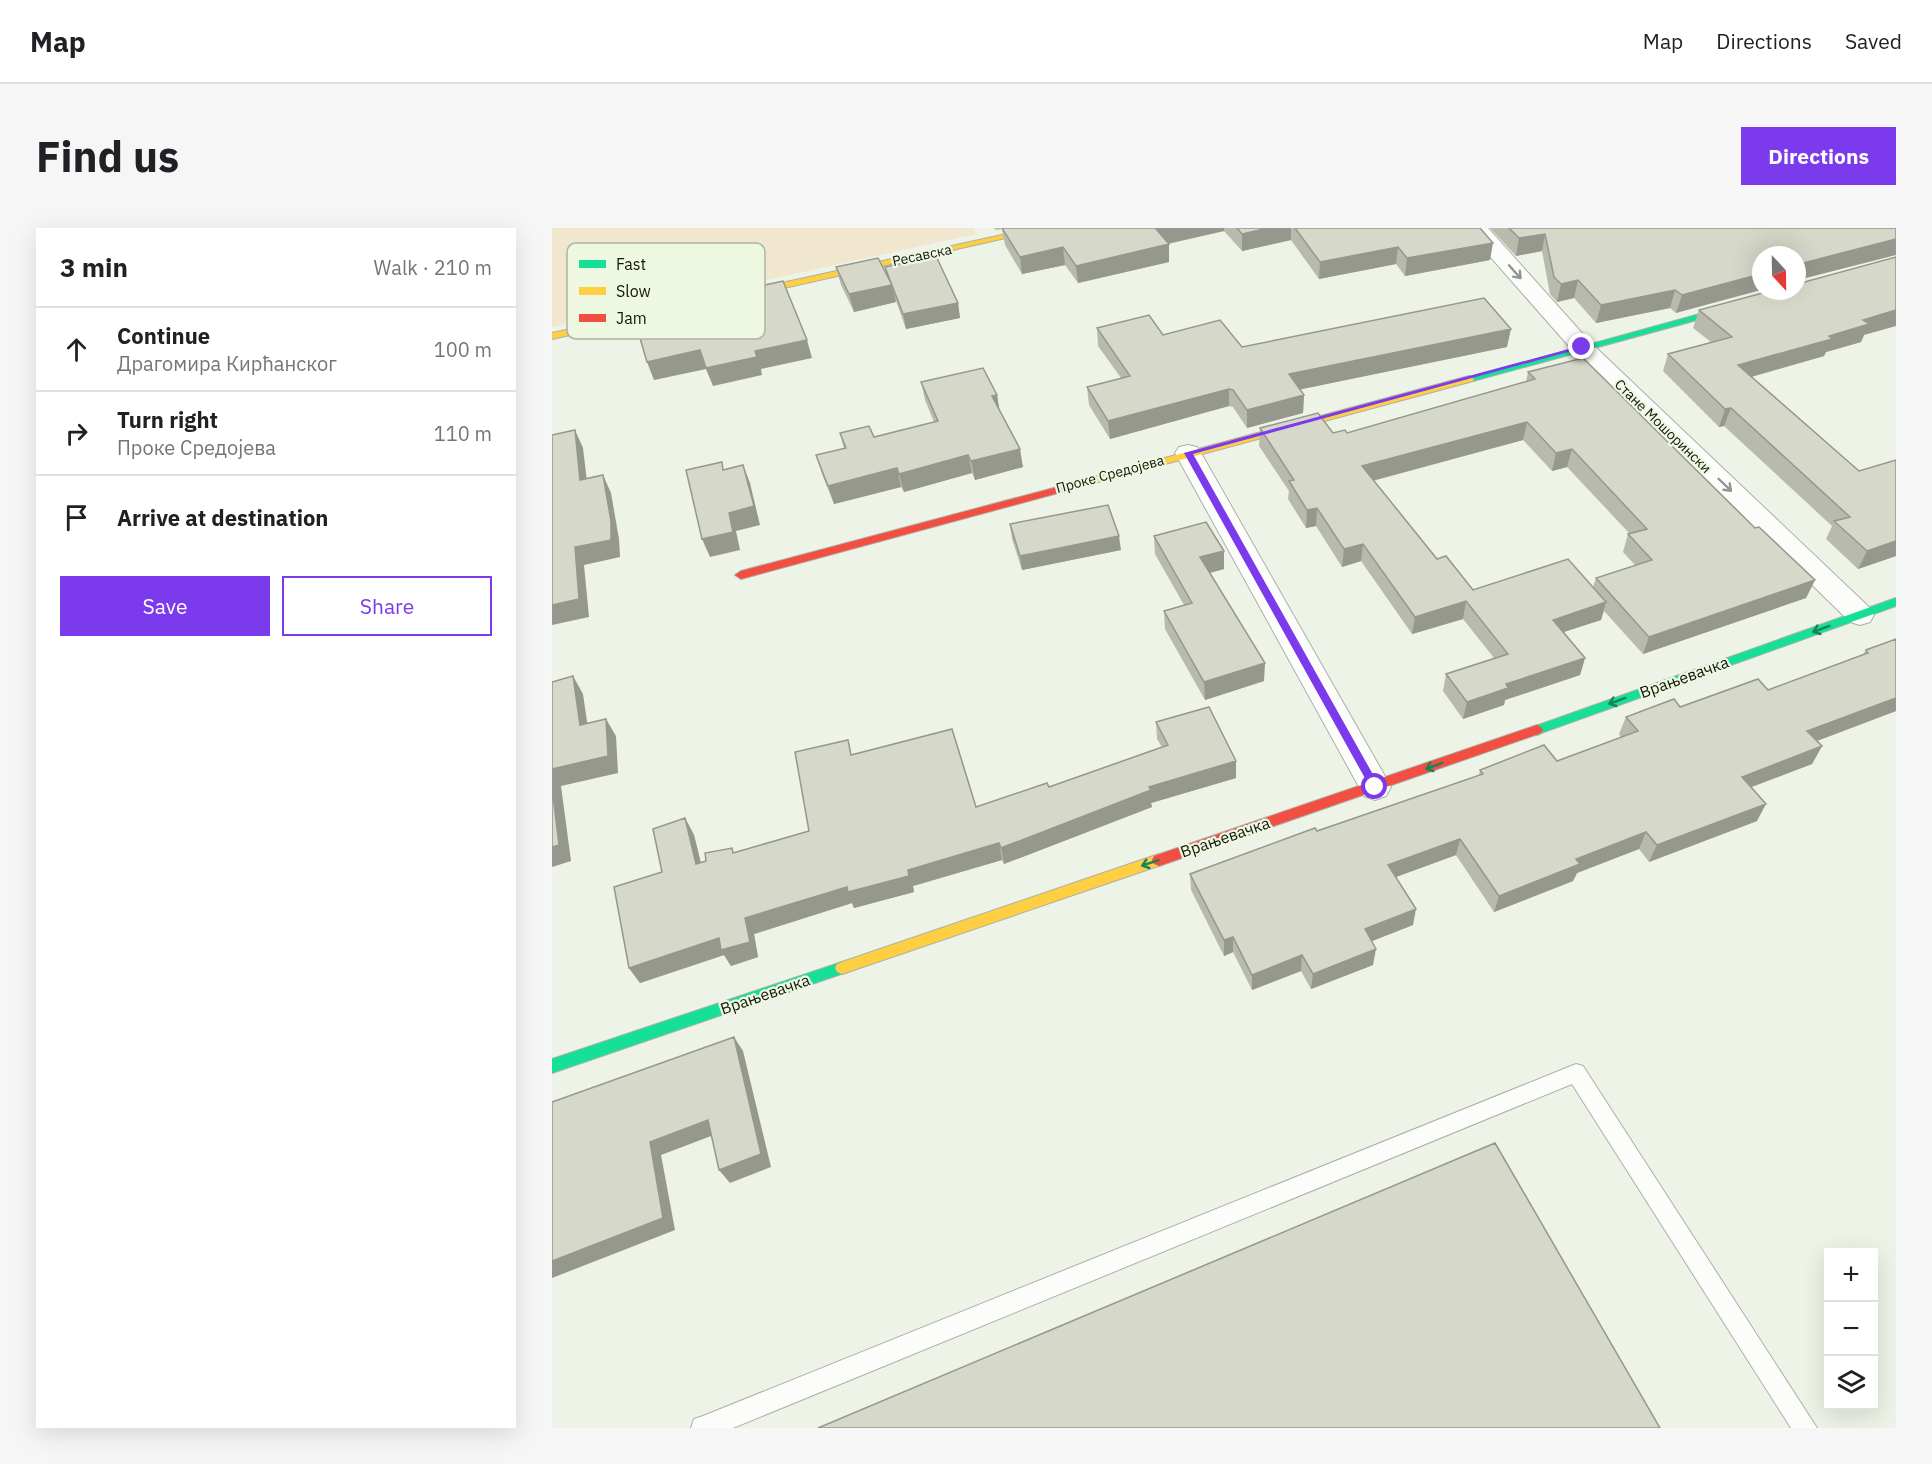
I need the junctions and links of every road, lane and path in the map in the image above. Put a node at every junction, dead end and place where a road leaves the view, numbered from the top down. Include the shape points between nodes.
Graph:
1 (1046, 228) edge
2 (1476, 228) edge
3 (1819, 284) edge
4 (1806, 287) edge
5 (765, 290) edge
6 (1758, 300) edge
7 (567, 333) edge
8 (552, 336) edge
9 (1582, 347) junction
10 (1188, 453) junction
11 (741, 575) dead end
12 (1896, 602) edge
13 (1860, 615) junction
14 (1375, 787) junction
15 (552, 1066) edge
16 (703, 1428) edge
17 (1805, 1428) edge

1 - 5 street, Ресавска
2 -> 9 street, Стане Мошорински
3 - 4 street, Проке Средојева
6 - 9 street, Проке Средојева
7 - 8 street
9 - 10 street, Проке Средојева
9 -> 13 street, Стане Мошорински
10 - 11 street, Проке Средојева
10 - 14 street
12 - 13 street, Врањевачка
13 -> 14 street, Врањевачка
14 -> 15 street, Врањевачка
16 - 17 lane via 1576,1073

